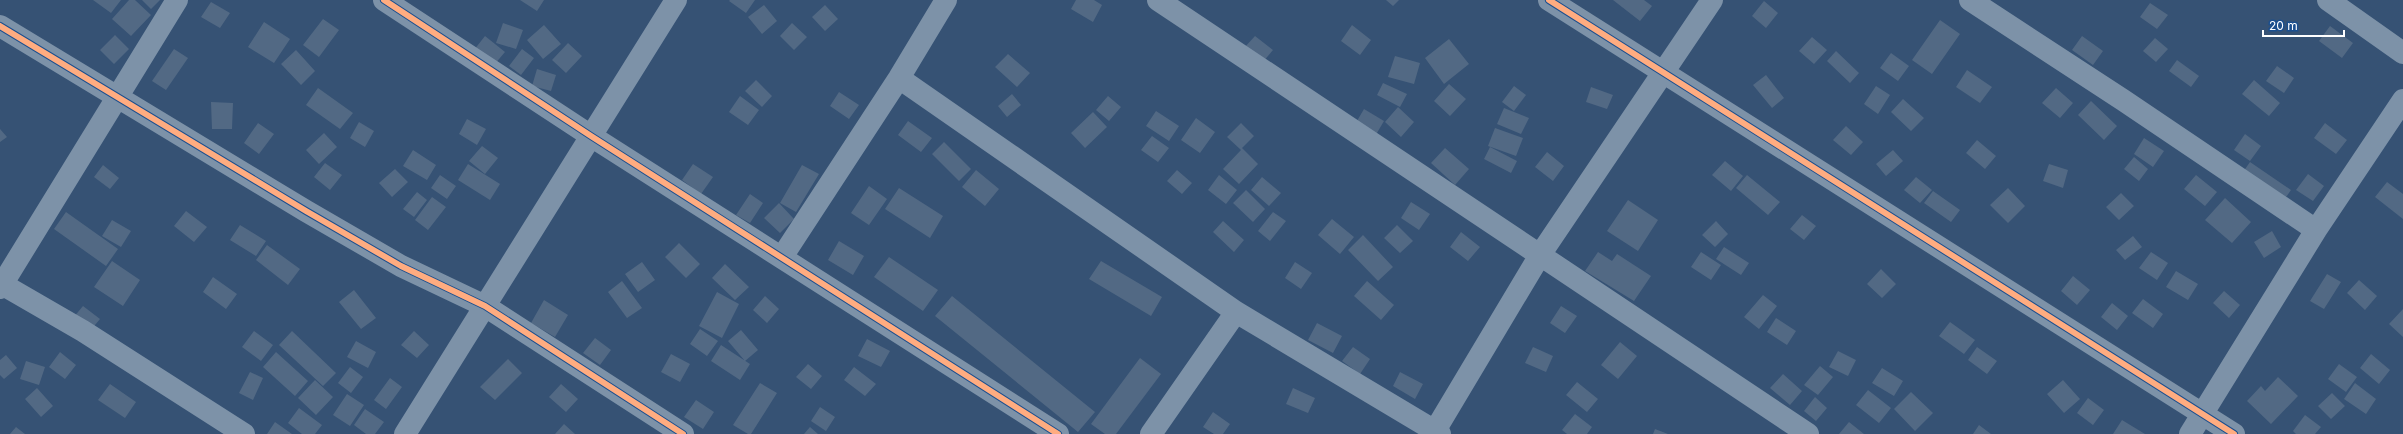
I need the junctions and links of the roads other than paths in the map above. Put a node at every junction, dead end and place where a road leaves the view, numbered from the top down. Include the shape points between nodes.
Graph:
1 (177, 0) edge
2 (384, 0) edge
3 (676, 0) edge
4 (946, 0) edge
5 (1158, 0) edge
6 (1549, 0) edge
7 (1712, 0) edge
8 (1970, 0) edge
9 (2328, 0) edge
10 (410, 7) edge
11 (0, 26) edge
12 (2403, 52) edge
13 (1664, 74) junction
14 (899, 78) junction
15 (117, 95) junction
16 (2403, 100) edge
17 (591, 136) junction
18 (2316, 230) junction
19 (1540, 254) junction
20 (782, 257) junction
21 (1, 285) edge
22 (485, 306) junction
23 (1236, 312) junction
24 (2203, 413) junction
25 (1436, 433) edge
26 (244, 434) edge
27 (405, 434) edge
28 (683, 434) edge
29 (1058, 434) edge
30 (1151, 434) edge
31 (1808, 434) edge
32 (2190, 434) edge
33 (2234, 434) edge

1 - 15 street
2 - 10 street
3 - 17 street
4 - 14 street
5 - 19 street
6 - 13 street
7 - 13 street
8 - 18 street
9 - 12 street
10 - 17 street
11 - 15 street
13 - 19 street
13 - 24 street
14 - 20 street
14 - 23 street
15 - 21 street
15 - 22 street via 401,266
16 - 18 street
17 - 20 street
17 - 22 street
18 - 24 street
19 - 25 street
19 - 31 street
20 - 29 street
21 - 26 street via 84,331
22 - 27 street
22 - 28 street
23 - 25 street
23 - 30 street
24 - 32 street
24 - 33 street

